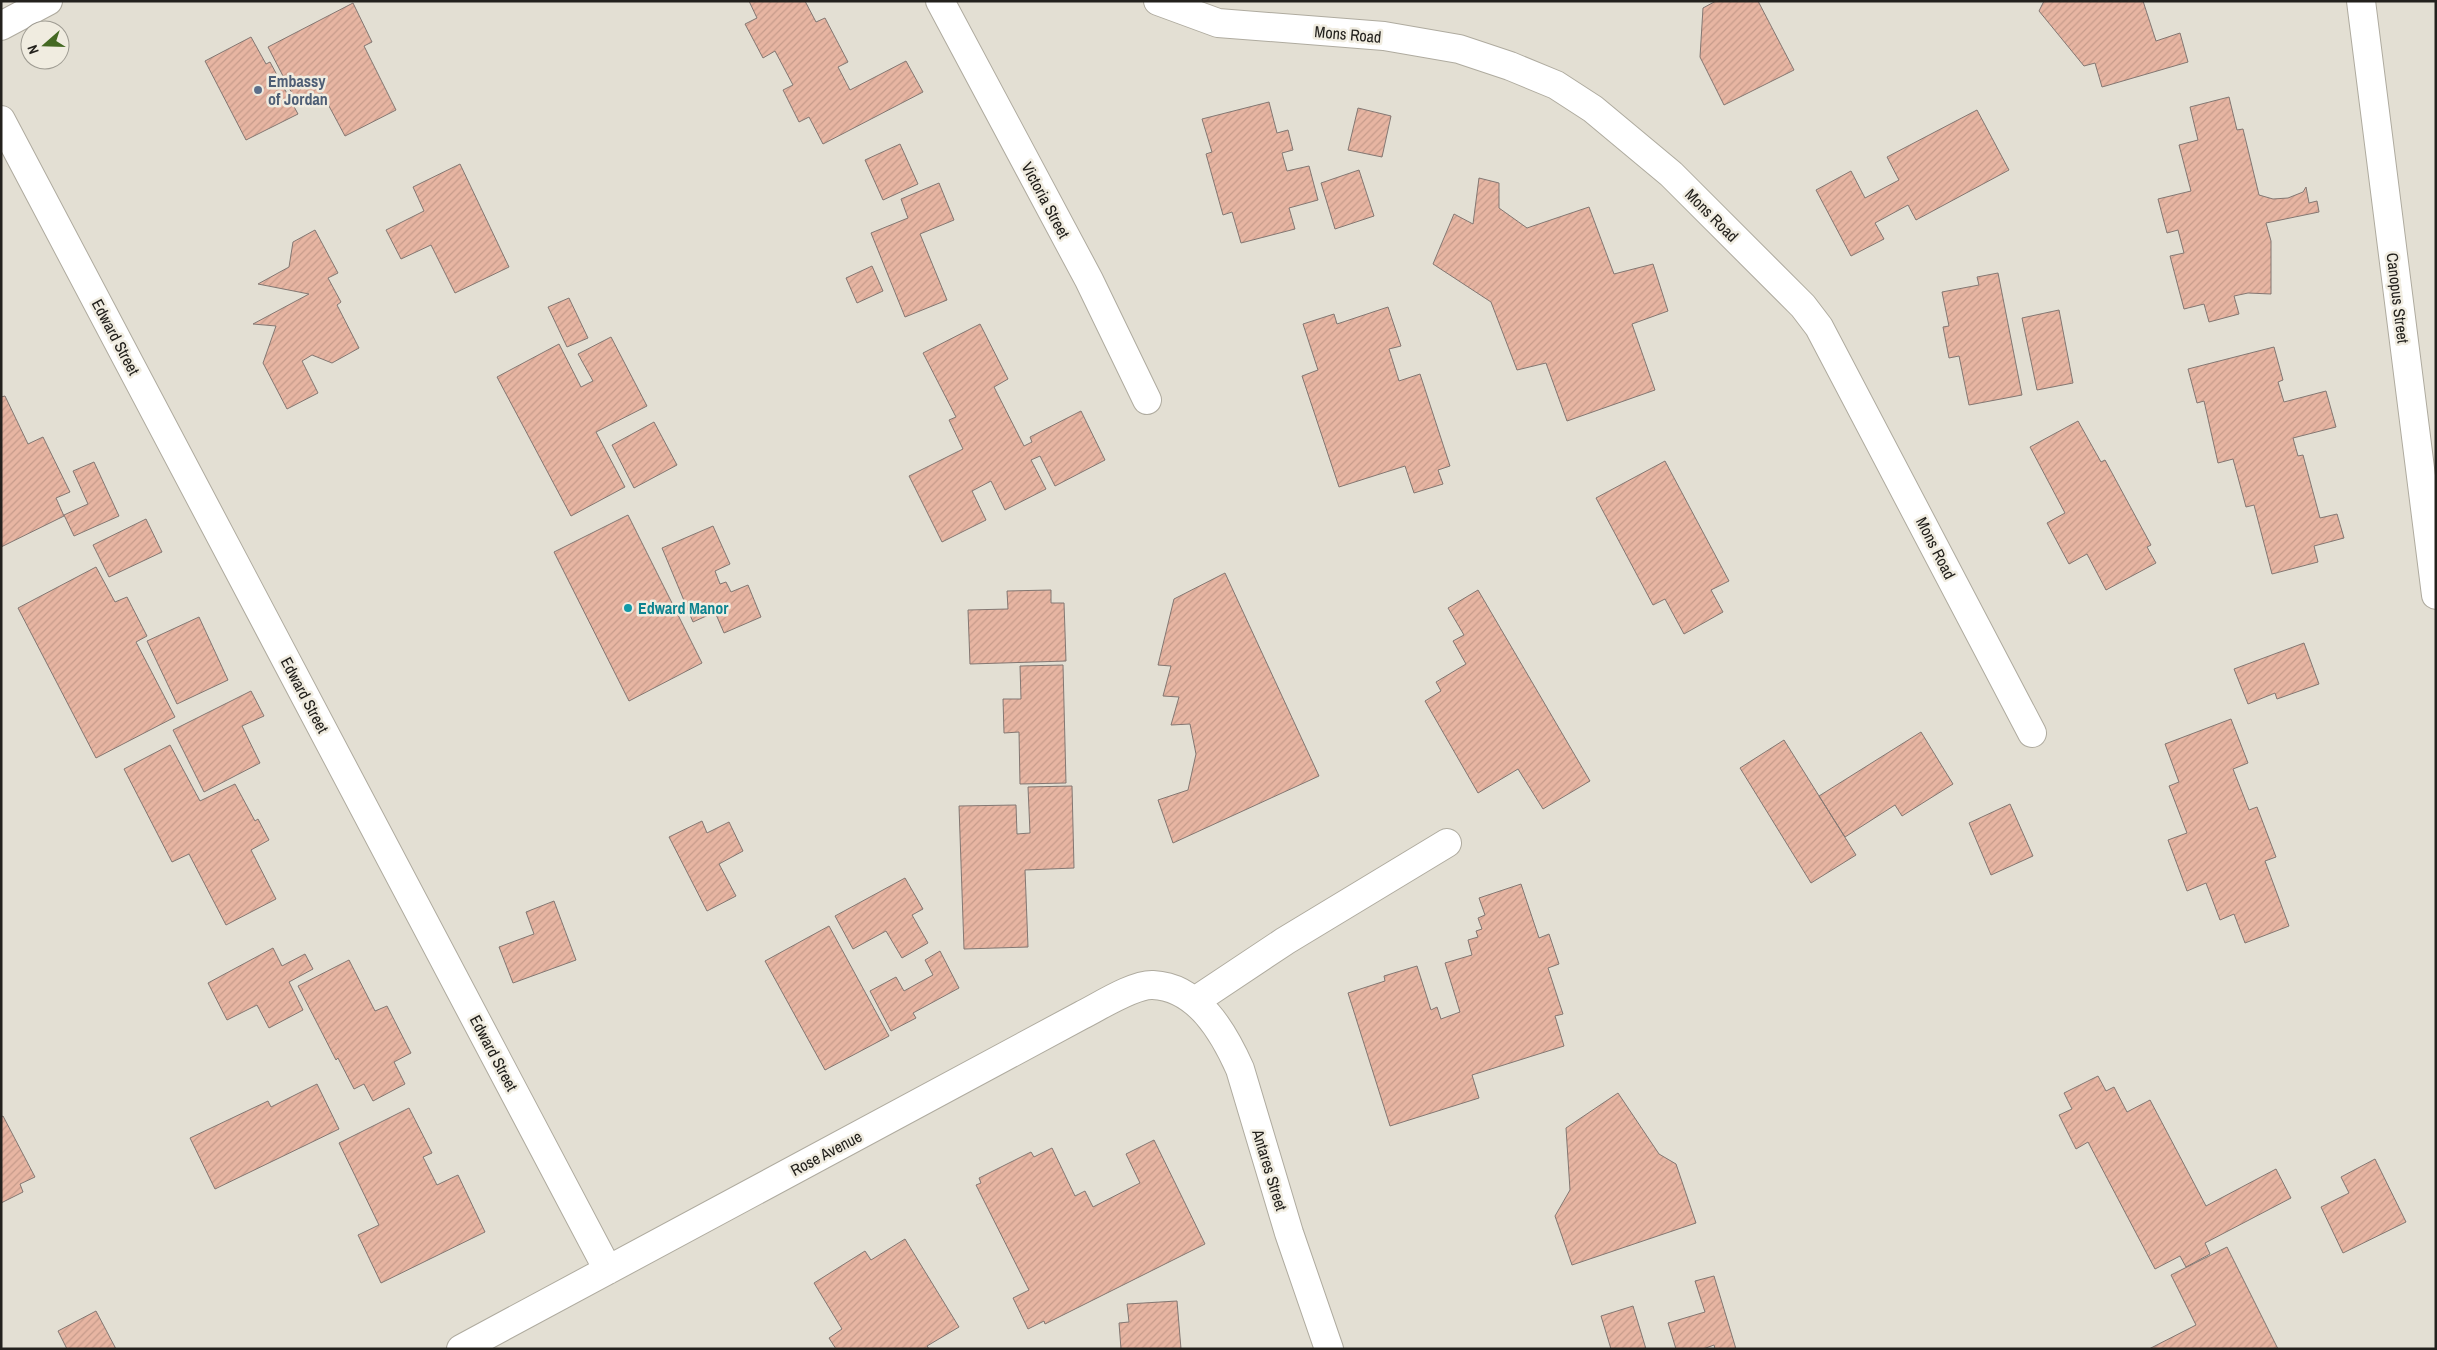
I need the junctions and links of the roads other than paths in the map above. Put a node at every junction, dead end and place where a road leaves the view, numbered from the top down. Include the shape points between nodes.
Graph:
1 (48, 1) edge
2 (940, 1) edge
3 (1158, 1) edge
4 (2361, 1) edge
5 (1, 26) edge
6 (1, 120) edge
7 (1148, 400) dead end
8 (2436, 595) edge
9 (2032, 733) dead end
10 (1447, 843) dead end
11 (1195, 1001) junction
12 (608, 1270) junction
13 (461, 1349) edge
14 (1330, 1349) edge

1 - 5 street
2 - 7 street, Victoria Street via 1089,280
3 - 9 street, Mons Road via 1218,23 1384,36 1459,49 1556,85 1594,109 1671,174 1803,306 1819,327
4 - 8 street, Canopus Street
6 - 12 street, Edward Street
10 - 11 street via 1285,941
11 - 12 street, Rose Avenue via 1152,985 1135,989 1082,1014
11 - 14 street, Antares Street via 1222,1034 1240,1069 1289,1233
12 - 13 street, Rose Avenue

